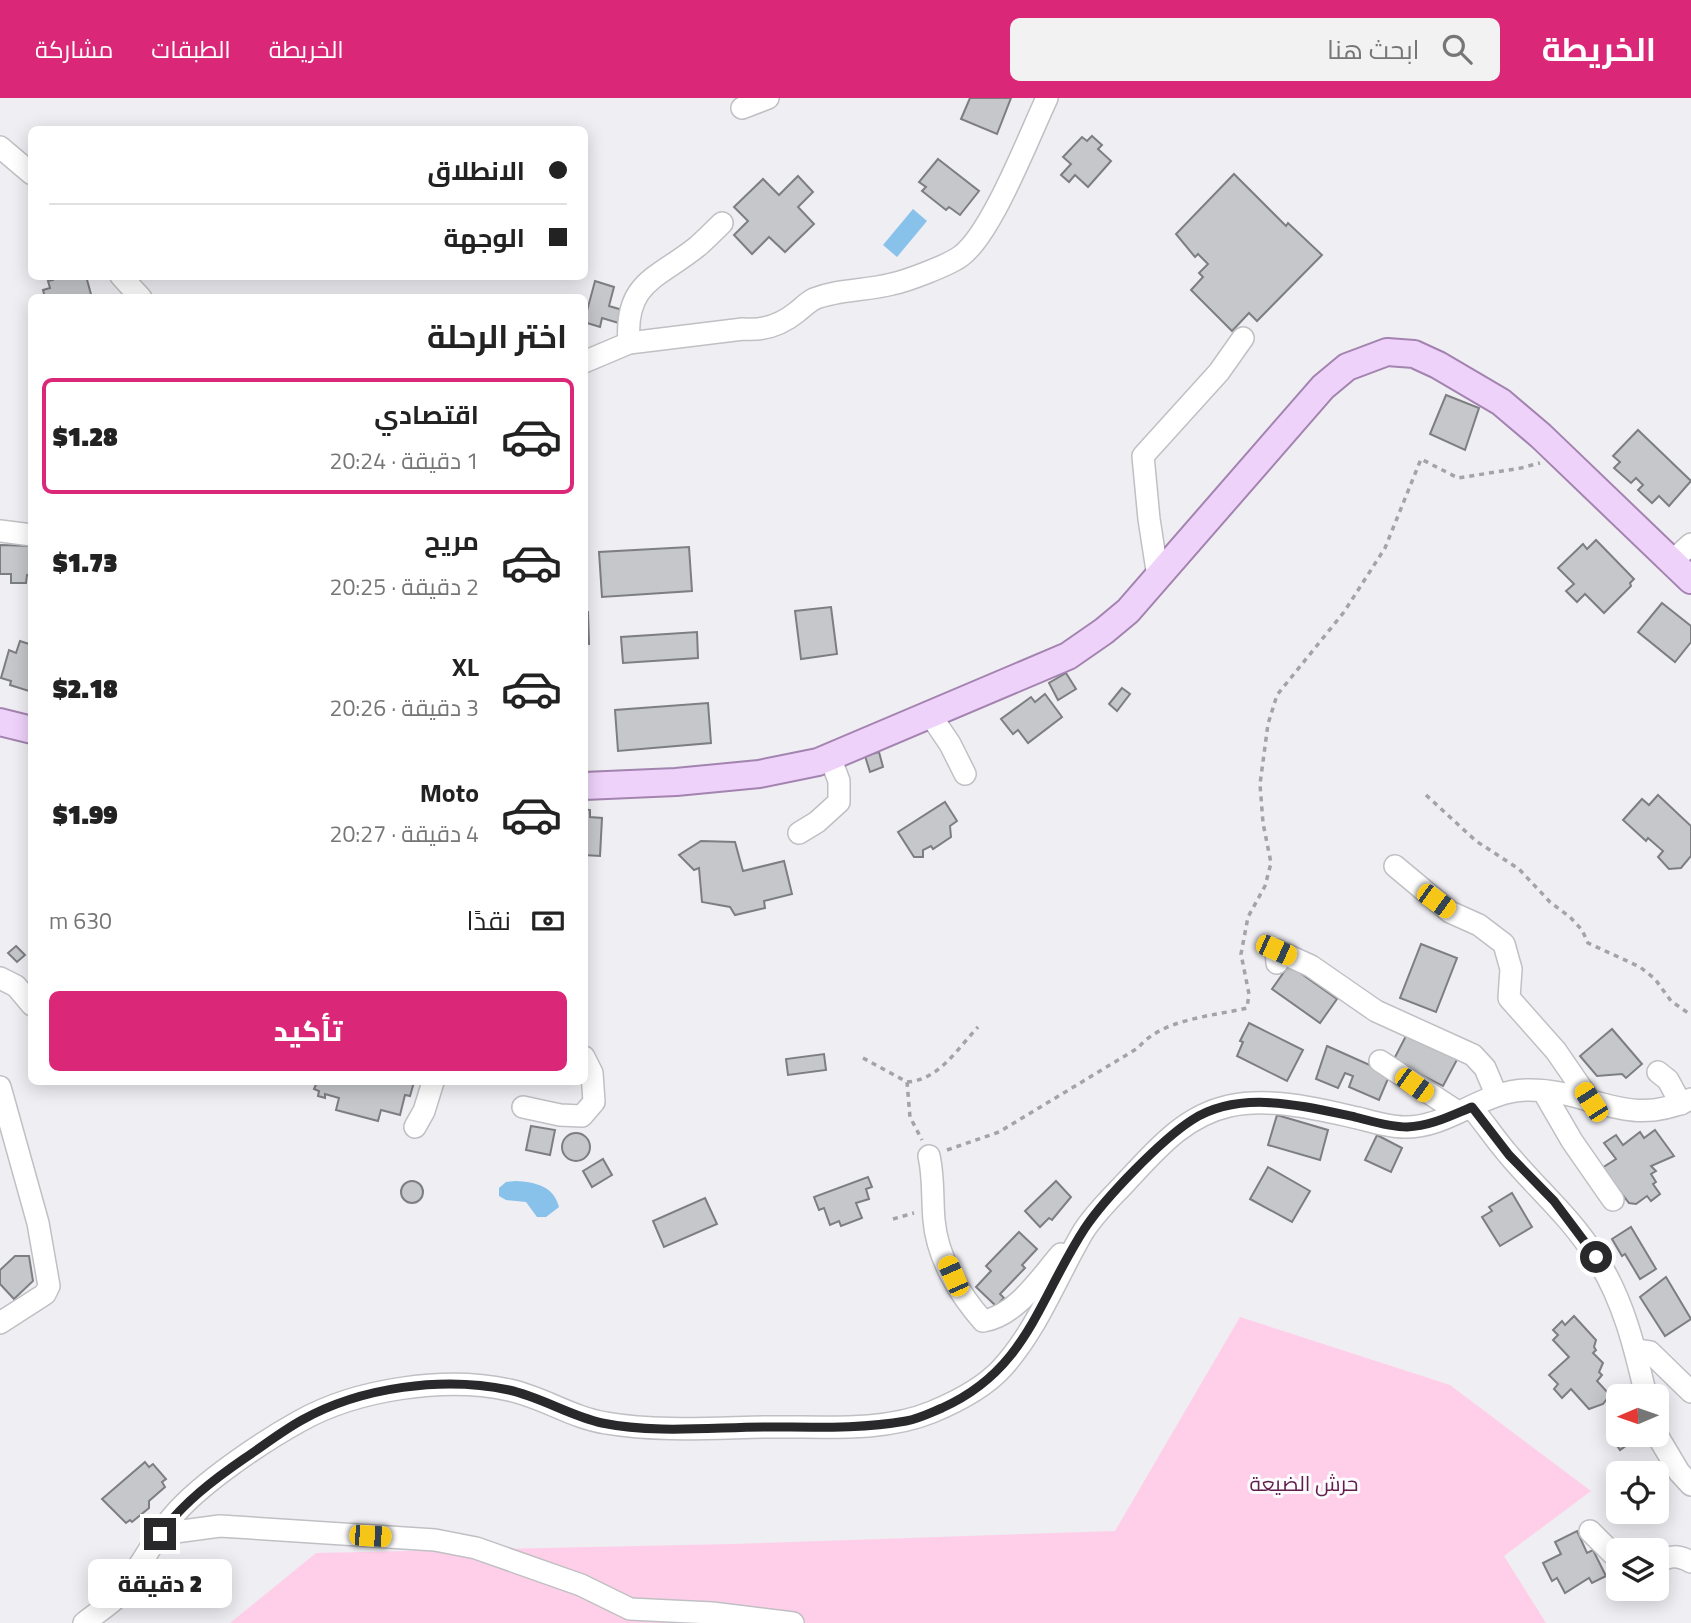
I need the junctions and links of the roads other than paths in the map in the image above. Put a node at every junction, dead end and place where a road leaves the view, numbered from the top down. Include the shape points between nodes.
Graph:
1 (768, 98) edge
2 (1047, 98) edge
3 (743, 108) dead end
4 (0, 146) edge
5 (28, 170) edge
6 (722, 223) dead end
7 (125, 280) edge
8 (137, 294) edge
9 (1243, 338) dead end
10 (629, 343) junction
11 (588, 360) edge
12 (0, 531) edge
13 (28, 534) edge
14 (1691, 544) edge
15 (1671, 562) junction
16 (1158, 577) junction
17 (1691, 580) edge
18 (931, 716) junction
19 (0, 722) edge
20 (28, 729) edge
21 (830, 757) junction
22 (965, 774) dead end
23 (588, 786) edge
24 (799, 833) dead end
25 (1395, 866) dead end
26 (1277, 963) dead end
27 (0, 978) edge
28 (28, 1000) edge
29 (1380, 1061) dead end
30 (588, 1065) edge
31 (1658, 1072) dead end
32 (432, 1085) edge
33 (0, 1087) edge
34 (1543, 1091) junction
35 (1496, 1094) junction
36 (1686, 1101) edge
37 (1591, 1102) junction
38 (523, 1107) dead end
39 (1465, 1110) junction
40 (415, 1127) dead end
41 (929, 1156) road end
42 (1613, 1200) dead end
43 (1086, 1227) junction
44 (0, 1323) edge
45 (1636, 1350) junction
46 (1643, 1384) edge
47 (1691, 1392) edge
48 (1664, 1447) edge
49 (1691, 1485) edge
50 (1590, 1531) dead end
51 (160, 1534) junction
52 (1606, 1546) edge
53 (1669, 1556) edge
54 (1691, 1562) edge
55 (84, 1623) edge
56 (793, 1623) edge

1 - 3 street
2 - 10 street via 990,219 975,243 959,257 892,285 812,300 788,319 759,330
4 - 5 street
6 - 10 street via 697,247 649,279 635,297 627,324
7 - 8 street
9 - 16 street via 1219,372 1143,456
10 - 11 street
12 - 13 street
14 - 15 street
15 - 16 main road via 1501,402 1415,354 1387,352 1348,367 1322,387
15 - 17 main road
16 - 18 main road via 1128,611 1068,656
18 - 21 main road
18 - 22 street
19 - 20 main road
21 - 23 main road via 759,775
21 - 24 street via 839,781 839,802
25 - 37 street via 1450,912 1479,925 1504,944 1511,968 1509,998 1556,1051
26 - 35 street via 1276,950 1311,966 1376,1011 1473,1055 1485,1068
27 - 28 street via 16,986
29 - 39 street
30 - 38 street via 594,1102 582,1116
31 - 36 street
32 - 40 street
33 - 44 street via 38,1223 49,1286 45,1294
34 - 35 street
34 - 37 street
34 - 42 street
35 - 39 street
36 - 37 street via 1646,1112
39 - 43 street via 1427,1125 1401,1127 1285,1104 1254,1102 1209,1111 1166,1140
39 - 45 street via 1554,1201 1596,1257
41 - 43 street via 938,1244 966,1303 983,1321 1010,1311
43 - 51 street via 1001,1370 957,1401 928,1414 906,1421 831,1427 637,1427 602,1423 512,1390 436,1385 408,1388 366,1395 302,1420 209,1484
45 - 46 street
45 - 47 street via 1650,1352
48 - 49 street
50 - 52 street
51 - 55 street via 113,1600
51 - 56 street via 220,1526 435,1540 476,1548 581,1585 630,1609
53 - 54 street

